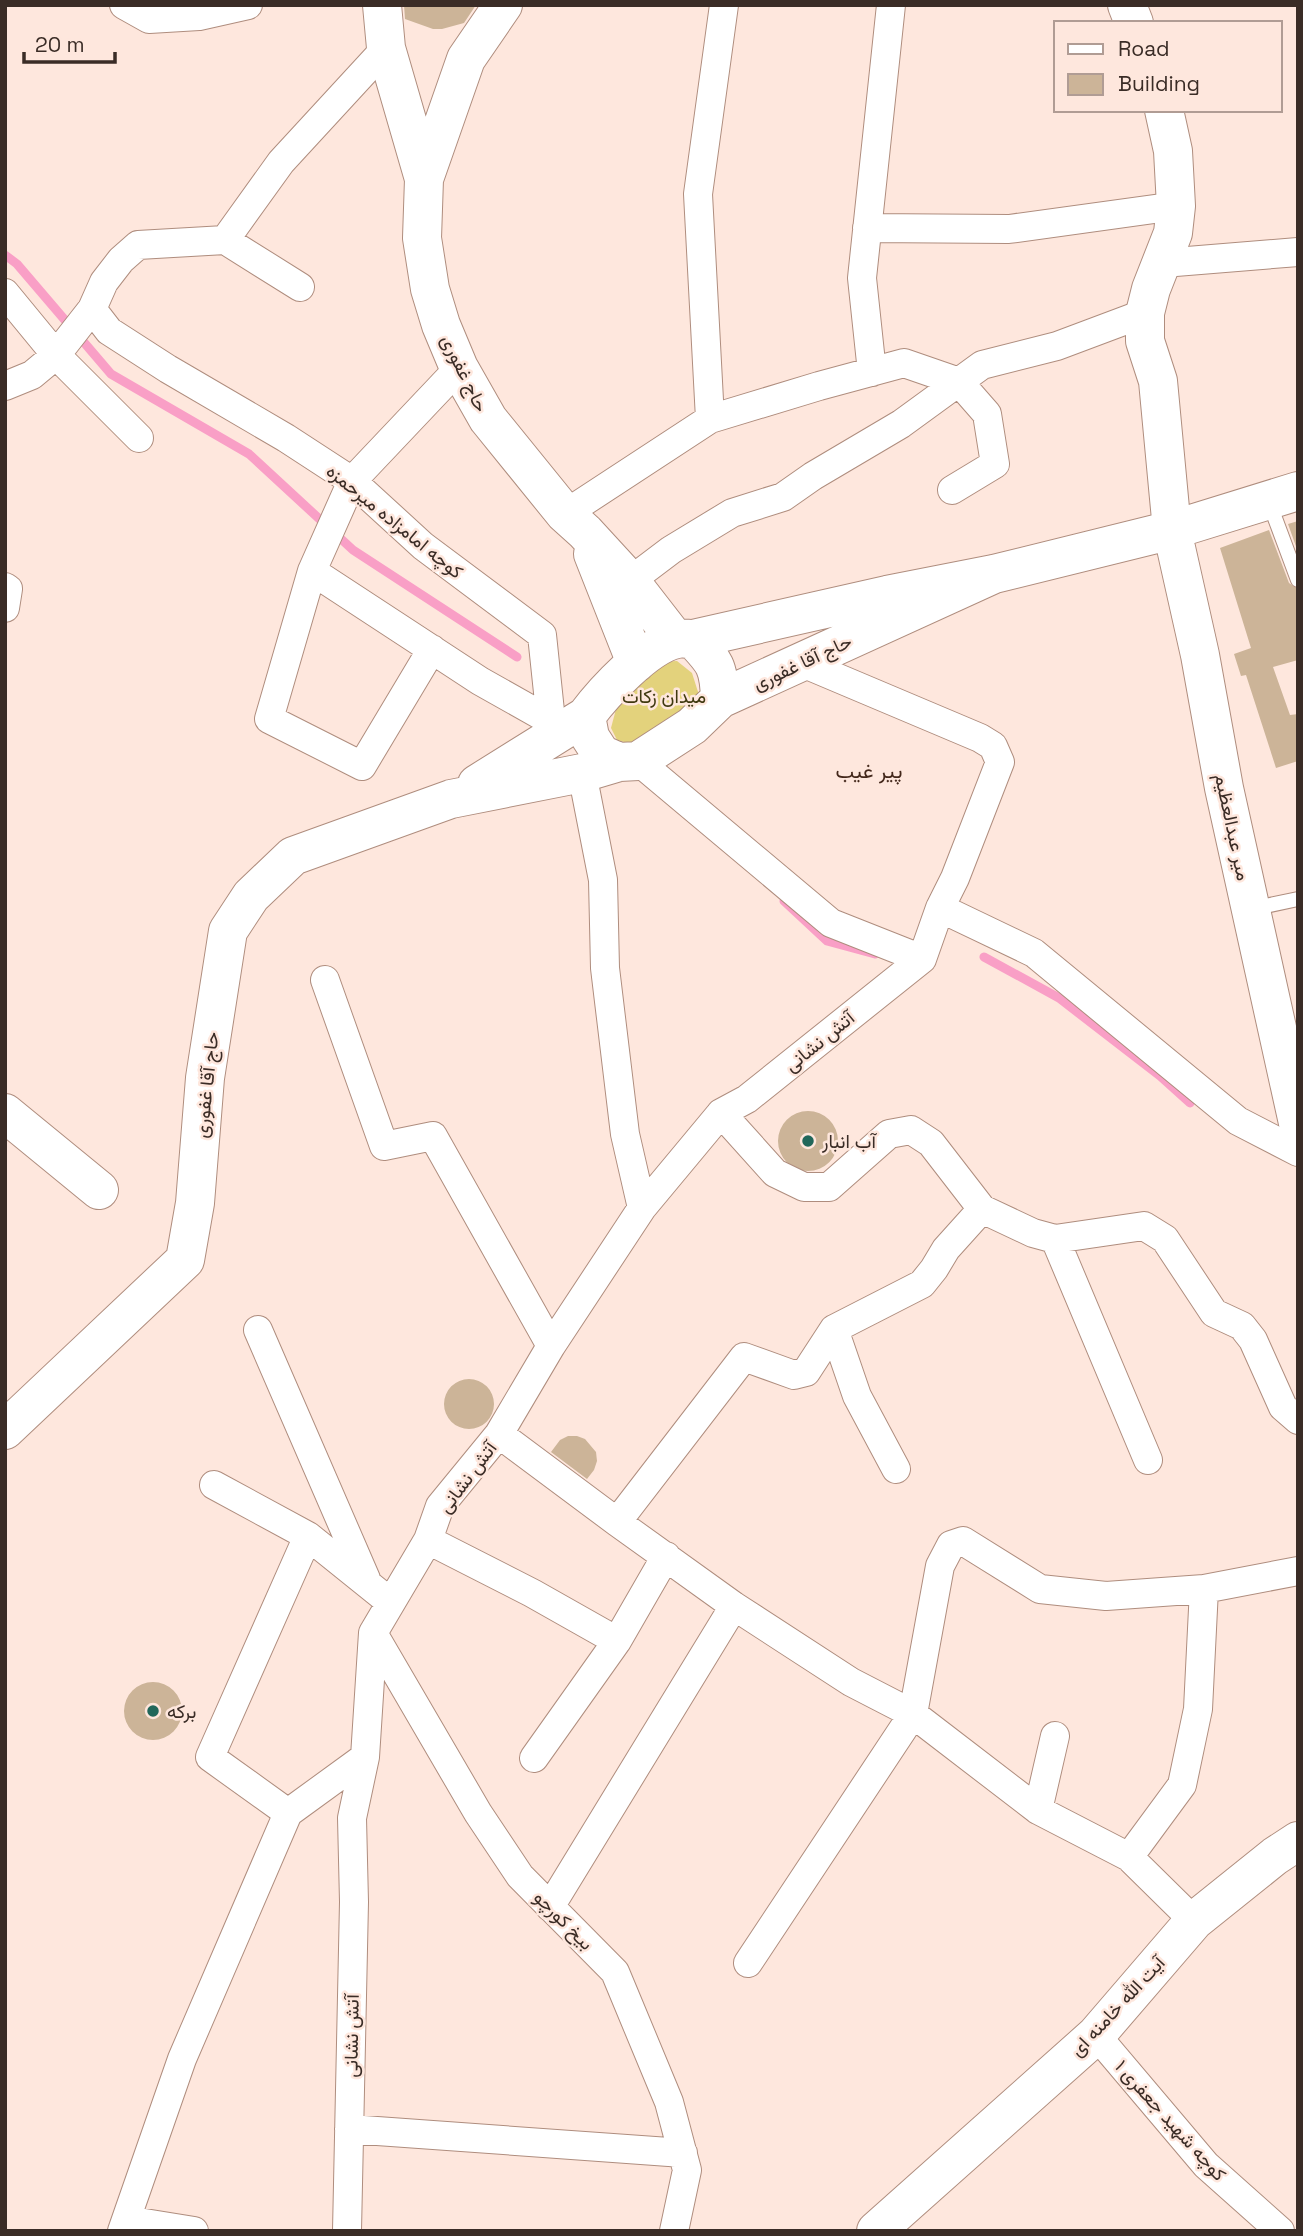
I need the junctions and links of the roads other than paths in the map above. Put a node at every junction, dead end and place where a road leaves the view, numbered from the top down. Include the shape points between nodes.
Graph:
1 (124, 5) edge
2 (248, 5) edge
3 (382, 5) edge
4 (503, 5) edge
5 (724, 5) edge
6 (891, 5) edge
7 (386, 48) junction
8 (1164, 112) edge
9 (424, 179) junction
10 (1176, 206) junction
11 (867, 228) junction
12 (225, 240) junction
13 (1298, 252) edge
14 (1163, 262) junction
15 (300, 287) dead end
16 (5, 293) edge
17 (92, 309) junction
18 (1145, 313) junction
19 (56, 355) junction
20 (459, 368) junction
21 (872, 372) junction
22 (959, 382) junction
23 (5, 386) edge
24 (710, 419) junction
25 (139, 438) dead end
26 (352, 481) junction
27 (952, 490) dead end
28 (1283, 496) edge
29 (575, 523) junction
30 (1172, 530) junction
31 (312, 571) junction
32 (994, 574) junction
33 (1298, 580) edge
34 (630, 581) junction
35 (5, 587) edge
36 (5, 608) edge
37 (684, 639) junction
38 (432, 649) junction
39 (800, 662) junction
40 (636, 663) junction
41 (720, 699) junction
42 (574, 736) junction
43 (629, 761) junction
44 (1298, 899) edge
45 (940, 908) junction
46 (1250, 909) junction
47 (922, 959) junction
48 (325, 980) dead end
49 (1296, 1107) edge
50 (5, 1113) edge
51 (720, 1113) junction
52 (1298, 1152) edge
53 (99, 1190) dead end
54 (642, 1208) junction
55 (982, 1209) junction
56 (1055, 1240) junction
57 (258, 1329) dead end
58 (834, 1329) junction
59 (551, 1346) junction
60 (1298, 1420) edge
61 (5, 1430) edge
62 (499, 1434) junction
63 (1149, 1460) dead end
64 (896, 1469) dead end
65 (214, 1485) dead end
66 (617, 1522) junction
67 (308, 1536) junction
68 (428, 1540) junction
69 (666, 1556) junction
70 (1298, 1571) edge
71 (368, 1585) junction
72 (1203, 1589) junction
73 (390, 1602) junction
74 (734, 1606) junction
75 (373, 1633) junction
76 (617, 1641) junction
77 (913, 1714) junction
78 (1055, 1736) dead end
79 (365, 1757) junction
80 (534, 1758) dead end
81 (1038, 1810) junction
82 (288, 1813) junction
83 (1298, 1841) edge
84 (1129, 1857) junction
85 (550, 1907) junction
86 (1194, 1921) junction
87 (748, 1962) dead end
88 (1096, 2035) junction
89 (349, 2129) junction
90 (683, 2153) junction
91 (124, 2225) edge
92 (194, 2231) edge
93 (346, 2231) edge
94 (674, 2231) edge
95 (876, 2231) edge
96 (1280, 2231) edge

1 - 2 street via 149,19 199,16
3 - 7 main road, حاج غفوری
4 - 9 main road, حاج غفوری via 466,60
5 - 24 street via 698,194
6 - 11 street
7 - 9 main road, حاج غفوری
7 - 12 street via 281,162
8 - 10 main road via 1173,151
9 - 20 main road, حاج غفوری via 422,238 430,289
10 - 11 street via 1009,229
10 - 14 main road
11 - 21 street via 862,278
12 - 15 street
12 - 17 street via 138,245 104,282
13 - 14 street
14 - 18 main road
16 - 19 street
17 - 19 street
17 - 26 street, کوچه امامزاده میرحمزه via 109,331
18 - 22 street via 1057,346 982,365
18 - 30 main road, میر عبدالعظیم via 1145,341 1158,381
19 - 23 street via 32,374
19 - 25 street
20 - 26 street
20 - 29 main road, حاج غفوری via 488,419
21 - 22 street via 905,363
21 - 24 street
22 - 27 street via 987,414 995,464
22 - 34 street via 783,497 732,513
24 - 29 street
26 - 31 street
26 - 42 street, کوچه امامزاده میرحمزه via 423,546 541,635
28 - 30 main road, حاج آقا غفوری
28 - 33 lane
29 - 34 main road, حاج غفوری
29 - 40 main road, حاج غفوری
30 - 32 main road, حاج آقا غفوری
30 - 46 main road, میر عبدالعظیم
31 - 38 street
31 - 38 street via 270,719 362,766
32 - 37 main road, حاج آقا غفوری
32 - 39 main road, حاج آقا غفوری
34 - 37 main road, حاج غفوری
35 - 36 street
37 - 40 main road
37 - 41 main road, حاج غفوری via 710,657 719,673
38 - 42 street
39 - 41 main road, حاج آقا غفوری
39 - 45 street via 993,746 1000,762
40 - 42 main road via 613,684
41 - 43 main road, حاج آقا غفوری via 692,726
42 - 43 main road via 601,754
42 - 54 street, کوچه امامزاده میرحمزه via 603,880 605,968 625,1134
42 - 61 main road, حاج آقا غفوری via 451,799 293,856 251,895 228,931 184,1260
43 - 47 street via 831,923
44 - 46 lane
45 - 47 street
45 - 52 street via 1034,953 1238,1121
46 - 49 main road, میر عبدالعظیم
47 - 51 street, آتش نشانی via 747,1099
48 - 59 street via 384,1146 433,1136
50 - 53 main road
51 - 54 street, آتش نشانی
51 - 55 street via 775,1173 804,1187 830,1187 889,1134 911,1130 931,1143
54 - 59 street, آتش نشانی
55 - 56 street
55 - 58 street via 922,1284
56 - 60 street via 1144,1226 1165,1239 1213,1313 1242,1325 1254,1340 1283,1407
56 - 63 street
57 - 71 street
58 - 64 street via 857,1396
58 - 66 street via 806,1372 794,1375 744,1357
59 - 62 street, آتش نشانی
62 - 66 street
62 - 68 street, آتش نشانی via 440,1506
65 - 67 street
66 - 69 street
67 - 71 street
67 - 82 street via 210,1757
68 - 73 street, آتش نشانی
68 - 76 street
69 - 74 street
69 - 76 street
70 - 72 street
71 - 73 street
72 - 77 street via 1106,1596 1040,1589 963,1541 951,1545 940,1566
72 - 84 street via 1198,1709 1182,1785
73 - 75 street, آتش نشانی
74 - 77 street via 851,1682
74 - 85 street
75 - 79 street, آتش نشانی
75 - 85 street, بیخ کورچو via 478,1813 520,1876
76 - 80 street
77 - 81 street
77 - 87 street
78 - 81 street
79 - 82 street
79 - 89 street, آتش نشانی via 352,1818
81 - 84 street
82 - 91 street via 182,2059
83 - 86 main road, آیت الله خامنه ای
84 - 86 street
85 - 90 street, بیخ کورچو via 615,1972 670,2102
86 - 88 main road, آیت الله خامنه ای
88 - 95 main road, آیت الله خامنه ای
88 - 96 street, کوچه شهید جعفری ۱ via 1206,2165
89 - 90 street
89 - 93 street, آتش نشانی
90 - 94 street, بیخ کورچو via 687,2170
91 - 92 street

